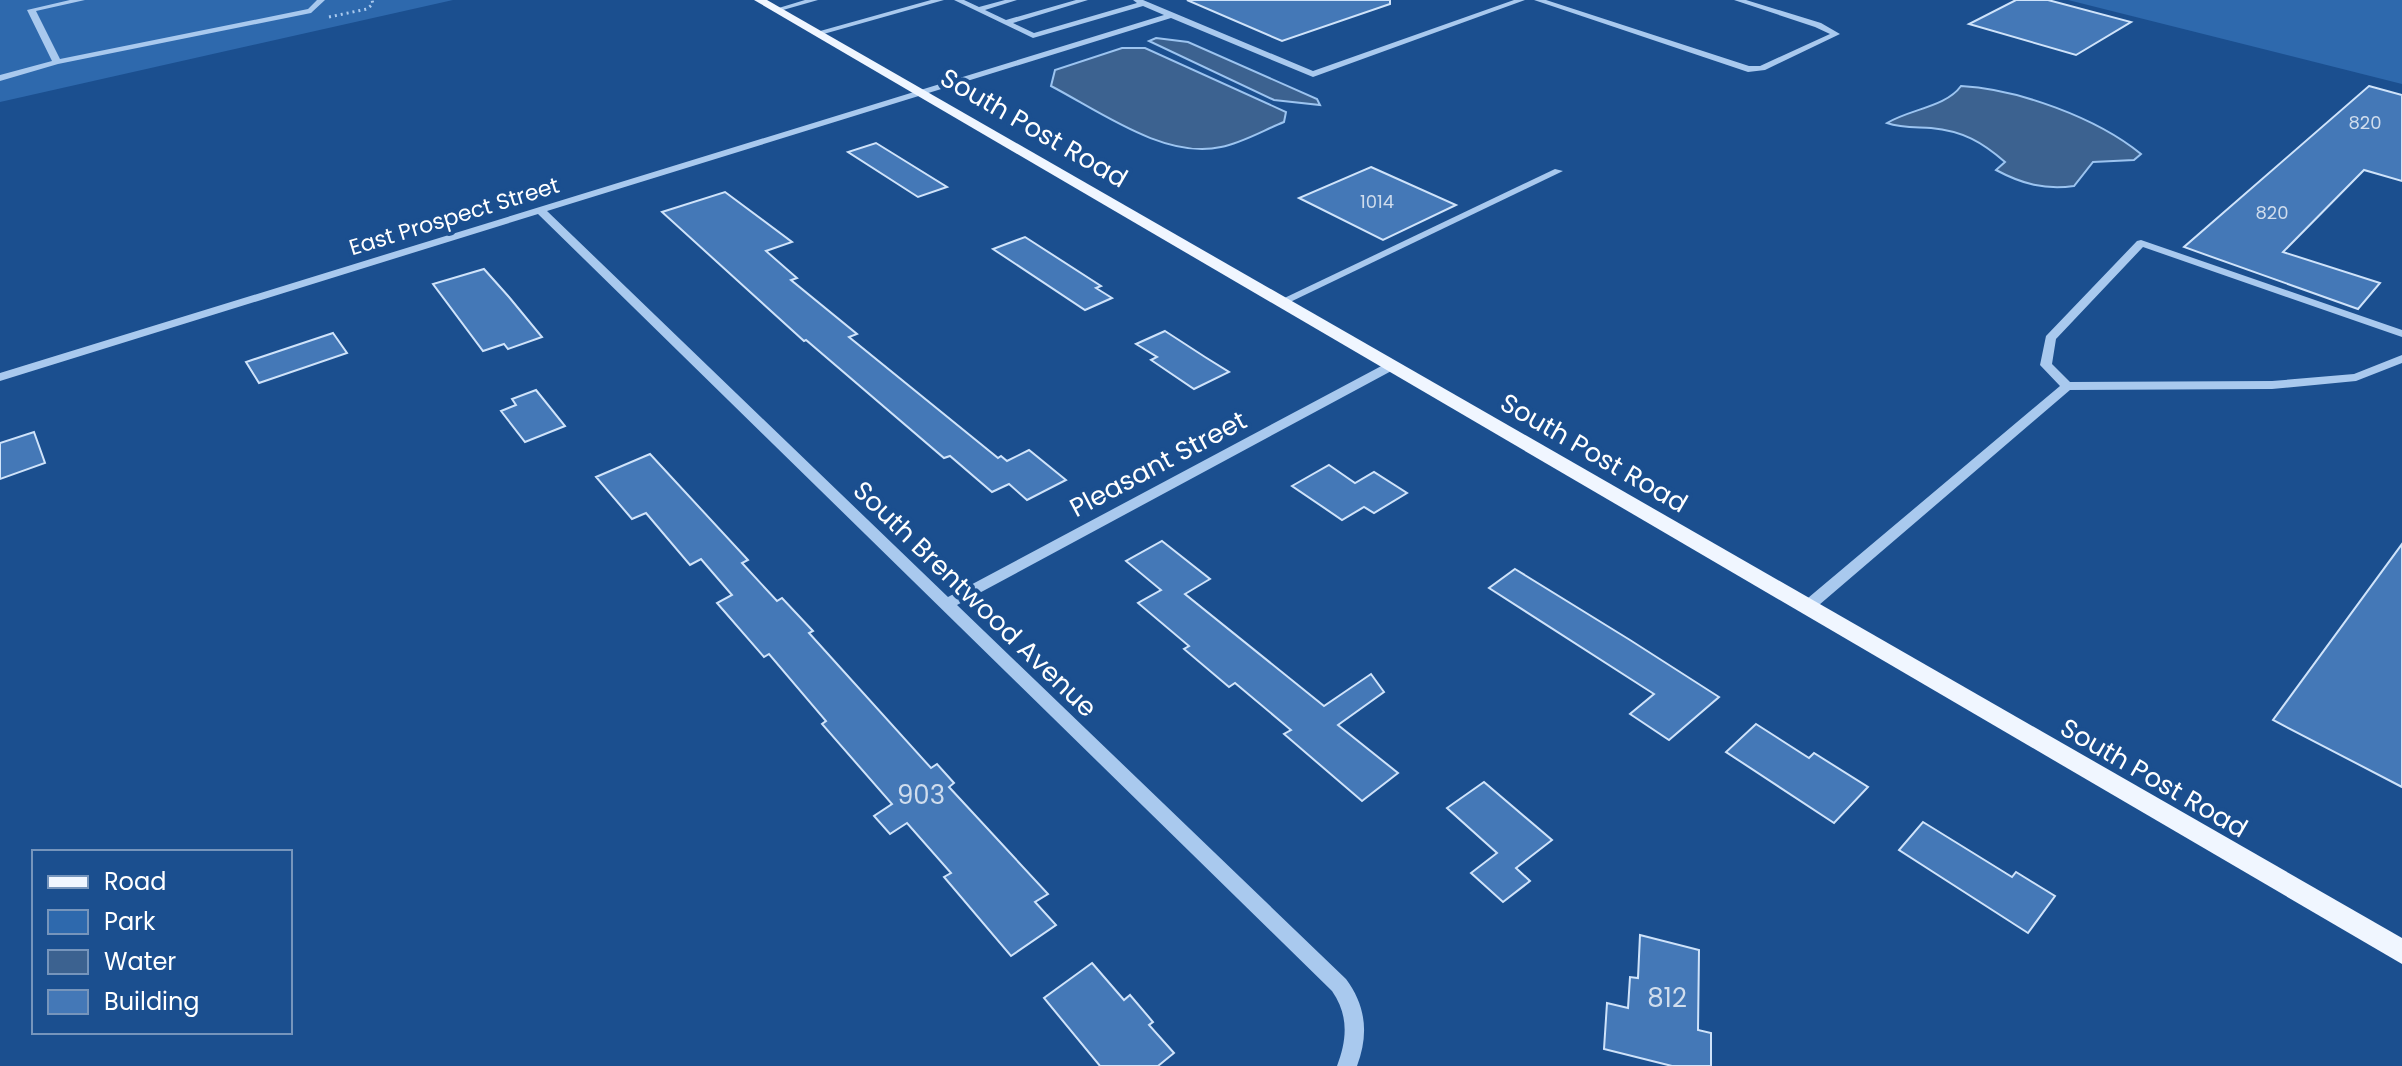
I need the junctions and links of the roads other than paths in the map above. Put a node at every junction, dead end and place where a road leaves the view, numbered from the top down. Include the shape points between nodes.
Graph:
1 (81, 0) edge
2 (321, 0) edge
3 (759, 0) edge
4 (814, 0) edge
5 (940, 0) edge
6 (958, 0) edge
7 (1013, 0) edge
8 (1084, 0) edge
9 (1521, 0) edge
10 (1538, 0) edge
11 (1738, 0) edge
12 (1140, 2) edge
13 (776, 10) junction
14 (978, 10) junction
15 (1171, 15) junction
16 (1005, 23) junction
17 (817, 33) junction
18 (57, 62) junction
19 (0, 78) edge
20 (920, 91) junction
21 (1558, 171) dead end
22 (540, 210) junction
23 (1282, 302) junction
24 (2402, 334) edge
25 (2402, 359) edge
26 (1391, 366) junction
27 (0, 377) edge
28 (2067, 386) junction
29 (947, 604) junction
30 (1807, 607) junction
31 (2402, 952) edge
32 (1347, 1066) edge

1 - 18 street via 31,10
2 - 18 street via 311,11
3 - 13 main road, South Post Road
4 - 13 street
5 - 17 street
6 - 14 street
7 - 14 street
8 - 16 street
9 - 15 street via 1313,74
10 - 11 street via 1748,69 1762,68 1836,34
12 - 15 street
12 - 16 street via 1033,36
13 - 17 main road, South Post Road
14 - 16 street
15 - 20 street, East Prospect Street
17 - 20 main road, South Post Road
18 - 19 street
20 - 22 street, East Prospect Street
20 - 23 main road, South Post Road
21 - 23 street
22 - 27 street, East Prospect Street
22 - 29 street, South Brentwood Avenue
23 - 26 main road, South Post Road
24 - 28 street via 2141,243 2050,338 2046,365
25 - 28 street via 2356,377 2272,385
26 - 29 street, Pleasant Street
26 - 30 main road, South Post Road
28 - 30 street
29 - 32 street, South Brentwood Avenue via 1339,985 1351,1005 1356,1034
30 - 31 main road, South Post Road

